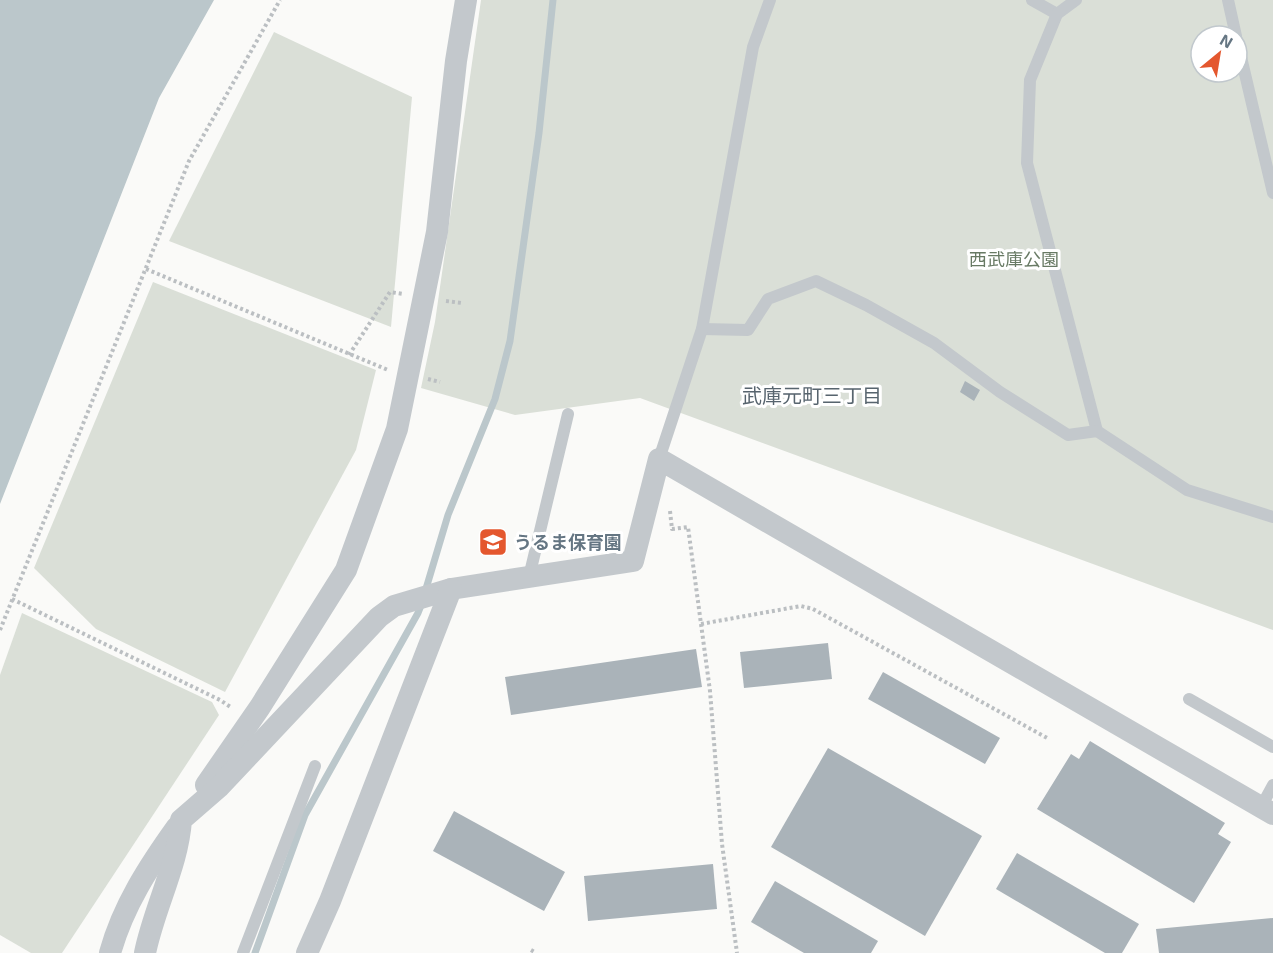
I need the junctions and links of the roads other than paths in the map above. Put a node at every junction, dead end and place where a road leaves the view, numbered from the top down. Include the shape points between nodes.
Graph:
1 (466, 0) edge
2 (770, 0) edge
3 (1032, 0) edge
4 (1076, 0) edge
5 (1228, 0) edge
6 (1057, 14) junction
7 (1234, 24) edge
8 (1248, 84) edge
9 (1273, 194) edge
10 (702, 329) junction
11 (568, 414) dead end
12 (1097, 431) junction
13 (659, 459) junction
14 (1273, 517) edge
15 (530, 577) junction
16 (451, 589) junction
17 (1189, 699) dead end
18 (1273, 747) edge
19 (315, 766) dead end
20 (1273, 785) edge
21 (1267, 811) edge
22 (182, 820) junction
23 (110, 953) edge
24 (145, 953) edge
25 (243, 953) edge
26 (307, 953) edge

1 - 22 street via 437,232 397,429 346,570 260,707
2 - 10 lane via 753,47
3 - 6 lane
4 - 6 lane
5 - 7 lane
6 - 12 lane via 1030,80 1027,163
8 - 9 lane
10 - 12 lane via 748,330 768,300 816,281 934,343 1000,392 1068,435
10 - 13 lane
11 - 15 lane
12 - 14 lane via 1186,490
13 - 15 street via 633,561
13 - 21 street
15 - 16 street
16 - 22 street via 393,606 379,617 219,787
16 - 26 street
17 - 18 lane
19 - 25 lane
20 - 21 lane
22 - 23 street via 147,869 117,927
22 - 24 street via 180,841

